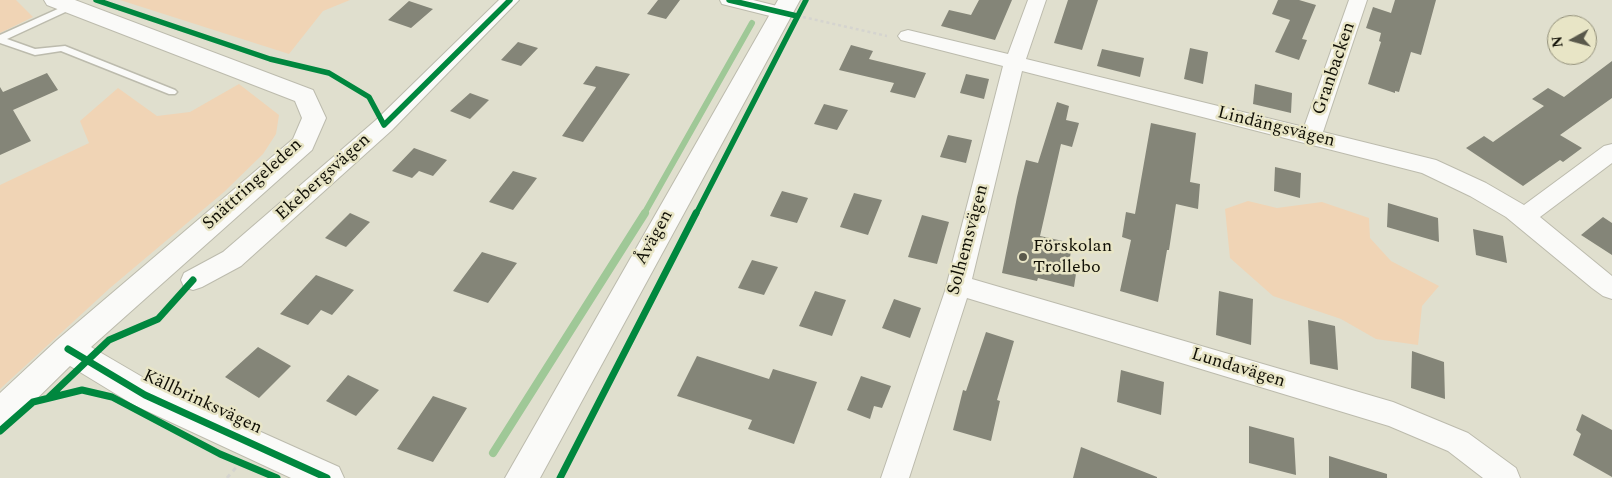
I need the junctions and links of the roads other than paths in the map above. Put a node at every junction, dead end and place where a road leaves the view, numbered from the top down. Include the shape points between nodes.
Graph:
1 (510, 0) edge
2 (729, 0) edge
3 (1037, 0) edge
4 (1358, 0) edge
5 (63, 3) edge
6 (793, 9) edge
7 (908, 36) road end
8 (0, 39) edge
9 (1014, 64) junction
10 (172, 92) dead end
11 (1311, 137) junction
12 (1612, 152) edge
13 (1524, 218) junction
14 (193, 280) dead end
15 (958, 285) junction
16 (1612, 288) edge
17 (68, 349) junction
18 (0, 414) edge
19 (327, 478) edge
20 (522, 478) edge
21 (895, 478) edge
22 (1506, 478) edge

1 - 14 street, Ekebergsvägen via 384,125 246,247 232,259
2 - 6 street
3 - 9 street, Solhemsvägen
4 - 11 street, Granbacken
5 - 8 lane, Snättringeleden
5 - 17 street, Snättringeleden via 305,96 314,118 303,144
6 - 20 street, Åvägen via 703,151
7 - 9 street, Lindängsvägen
8 - 10 lane via 35,52 62,48
9 - 11 street, Lindängsvägen
9 - 15 street, Solhemsvägen
11 - 13 street, Lindängsvägen via 1428,166 1478,189
12 - 13 street
13 - 16 street, Lindängsvägen
15 - 21 street, Solhemsvägen
15 - 22 street, Lundavägen via 1393,415 1458,442
17 - 18 street, Snättringeleden
17 - 19 street, Källbrinksvägen via 145,394

